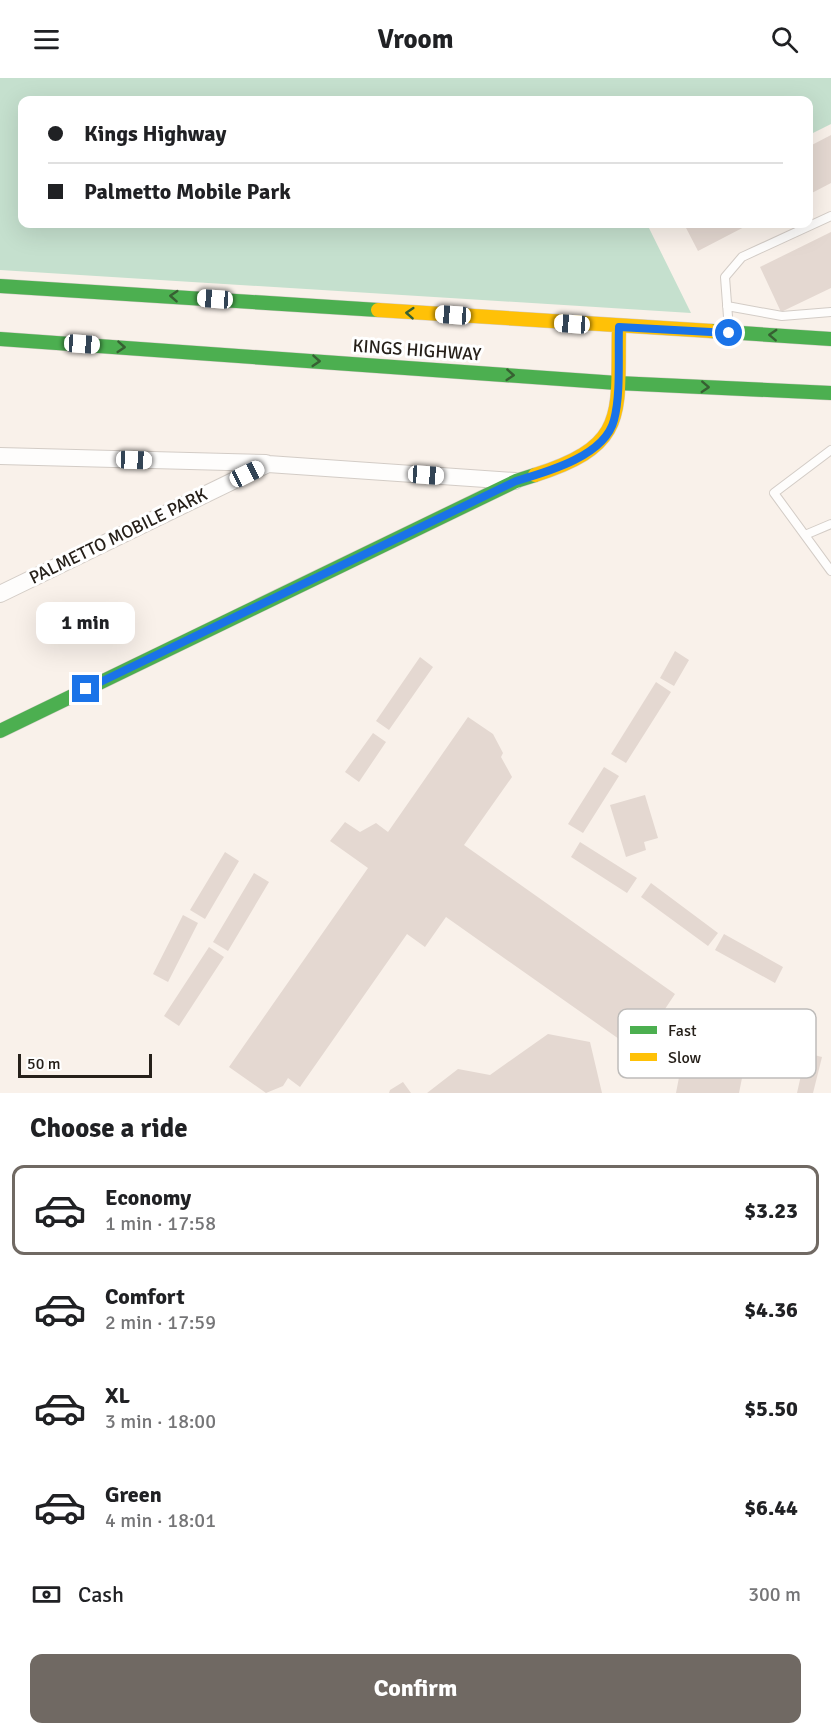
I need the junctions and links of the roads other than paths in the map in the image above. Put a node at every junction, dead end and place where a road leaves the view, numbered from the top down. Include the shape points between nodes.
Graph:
1 (831, 216) edge
2 (813, 224) edge
3 (805, 228) edge
4 (0, 286) edge
5 (727, 306) junction
6 (831, 312) edge
7 (619, 327) junction
8 (729, 333) junction
9 (0, 339) edge
10 (831, 339) edge
11 (617, 383) junction
12 (831, 393) edge
13 (831, 450) edge
14 (0, 456) edge
15 (268, 464) junction
16 (516, 481) junction
17 (831, 524) edge
18 (805, 535) junction
19 (831, 571) edge
20 (0, 594) edge
21 (0, 731) edge

1 - 2 lane
3 - 5 lane via 742,257 724,276
7 -> 4 main road, KINGS HIGHWAY
5 - 6 lane via 782,316
5 - 8 lane
7 - 8 main road, KINGS HIGHWAY
7 - 11 main road, PALMETTO MOBILE PARK
10 -> 8 main road, KINGS HIGHWAY
9 -> 11 main road, KINGS HIGHWAY
11 -> 12 main road, KINGS HIGHWAY
11 - 16 main road, PALMETTO MOBILE PARK via 614,422 604,439 567,464
13 - 18 lane via 774,493
14 - 15 street, PALMETTO MOBILE PARK
15 - 16 street, PALMETTO MOBILE PARK
15 - 20 street, PALMETTO MOBILE PARK
16 - 21 main road, PALMETTO MOBILE PARK
17 - 18 lane
18 - 19 lane

